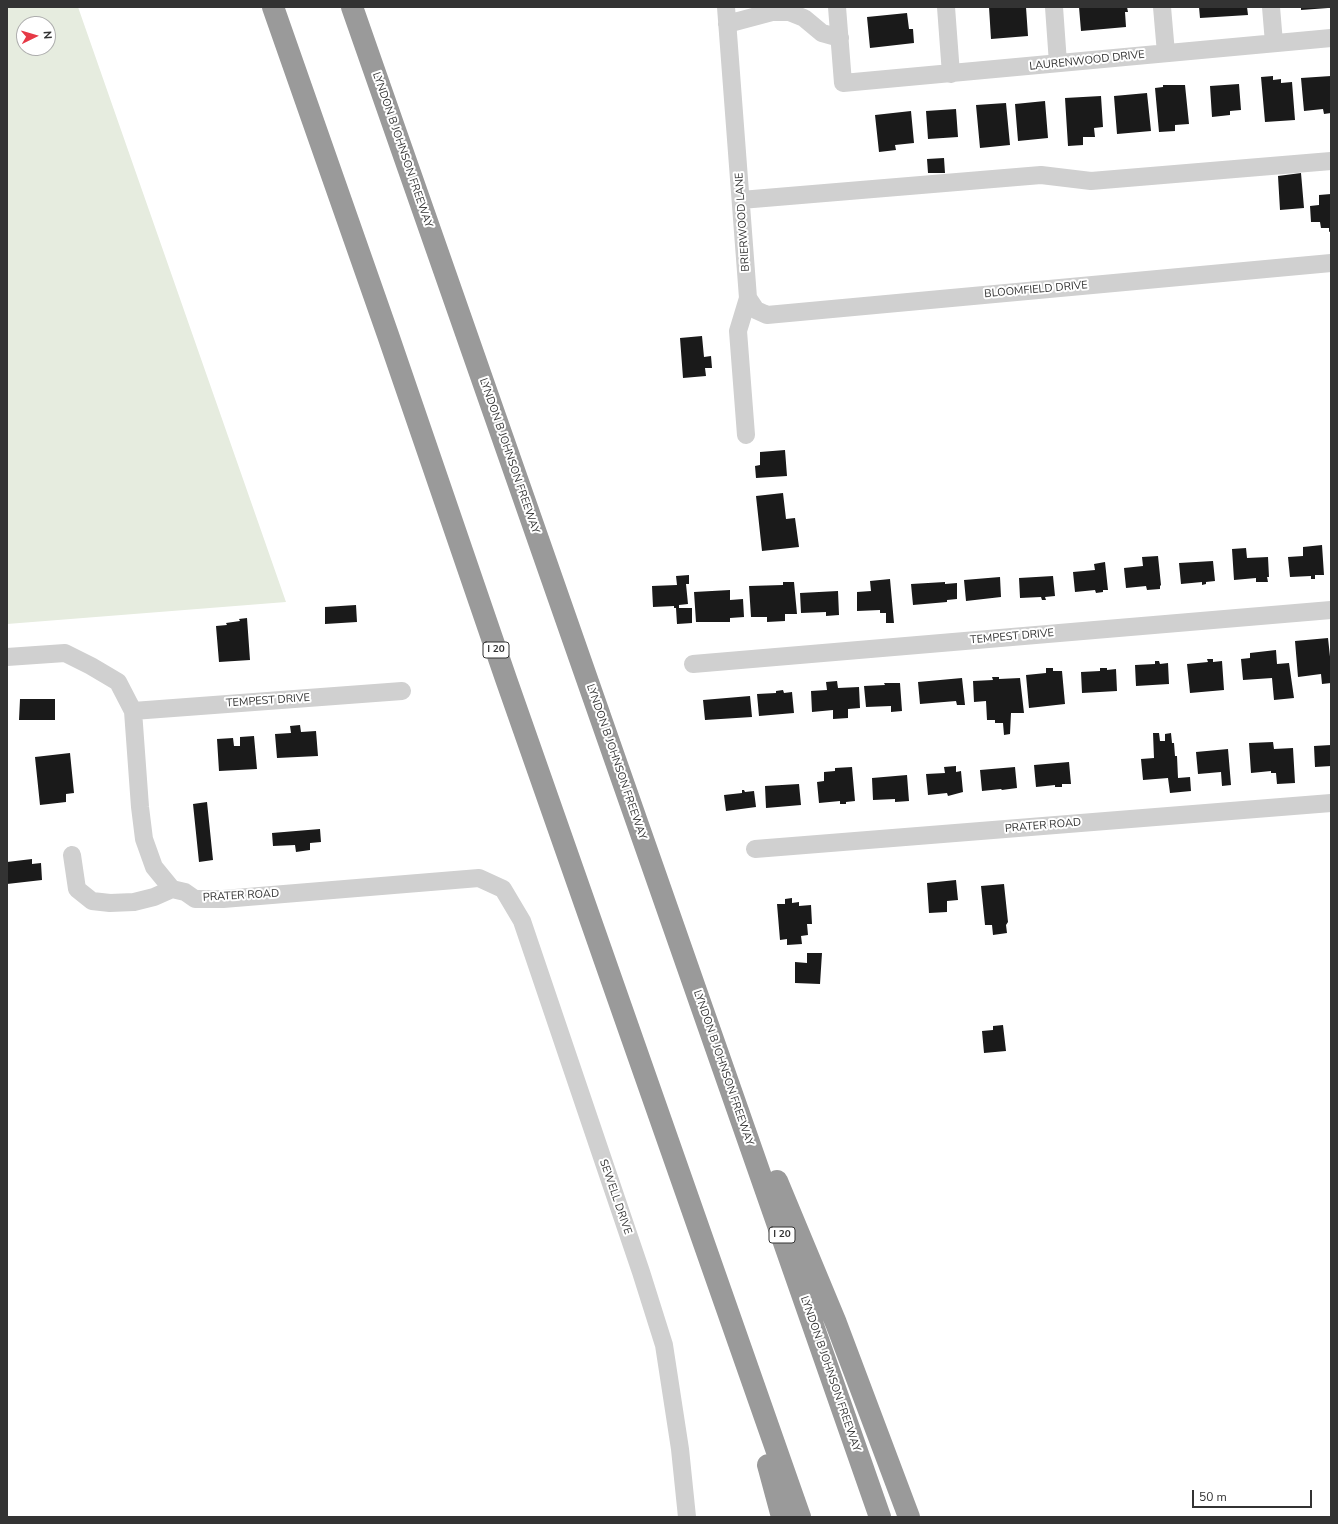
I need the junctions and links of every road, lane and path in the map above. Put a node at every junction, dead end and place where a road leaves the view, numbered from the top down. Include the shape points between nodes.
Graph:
1 (273, 7) edge
2 (352, 7) edge
3 (837, 7) edge
4 (946, 7) edge
5 (1054, 7) edge
6 (1162, 7) edge
7 (1271, 7) edge
8 (727, 16) edge
9 (840, 38) junction
10 (1331, 38) edge
11 (1274, 43) junction
12 (1166, 53) junction
13 (1058, 64) junction
14 (951, 74) junction
15 (1331, 161) edge
16 (741, 200) junction
17 (1331, 263) edge
18 (748, 298) junction
19 (746, 435) dead end
20 (1331, 610) edge
21 (7, 656) edge
22 (693, 664) dead end
23 (402, 691) dead end
24 (133, 711) junction
25 (1331, 803) edge
26 (755, 849) dead end
27 (72, 855) dead end
28 (172, 889) junction
29 (503, 889) joint
30 (683, 953) junction
31 (721, 1292) junction
32 (687, 1517) edge
33 (782, 1517) edge
34 (800, 1517) edge
35 (880, 1517) edge
36 (909, 1517) edge

1 - 31 highway, I 20
2 - 30 highway, LYNDON B JOHNSON FREEWAY / I 20
3 - 9 street
4 - 14 street
5 - 13 street
6 - 12 street
7 - 11 street
8 - 9 street via 789,12 804,18 822,33
8 - 16 street, BRIERWOOD LANE
9 - 14 street, LAURENWOOD DRIVE via 843,83
10 - 11 street, LAURENWOOD DRIVE
11 - 12 street, LAURENWOOD DRIVE
12 - 13 street, LAURENWOOD DRIVE
13 - 14 street, LAURENWOOD DRIVE
15 - 16 street via 1091,181 1041,175
16 - 18 street, BRIERWOOD LANE
17 - 18 street, BLOOMFIELD DRIVE via 767,315 756,310
18 - 19 street, BRIERWOOD LANE via 738,331
20 - 22 street, TEMPEST DRIVE
21 - 24 street via 65,654 118,682
23 - 24 street, TEMPEST DRIVE
24 - 28 street via 144,839 154,867
25 - 26 street, PRATER ROAD
27 - 28 street via 77,889 92,902 134,902
28 - 29 street, PRATER ROAD via 185,892 195,899 223,899 479,878
29 - 32 street, SEWELL DRIVE via 522,921 664,1345 680,1448
30 - 35 highway, LYNDON B JOHNSON FREEWAY / I 20
30 - 36 highway via 836,1323
31 - 33 highway
31 - 34 highway, I 20

